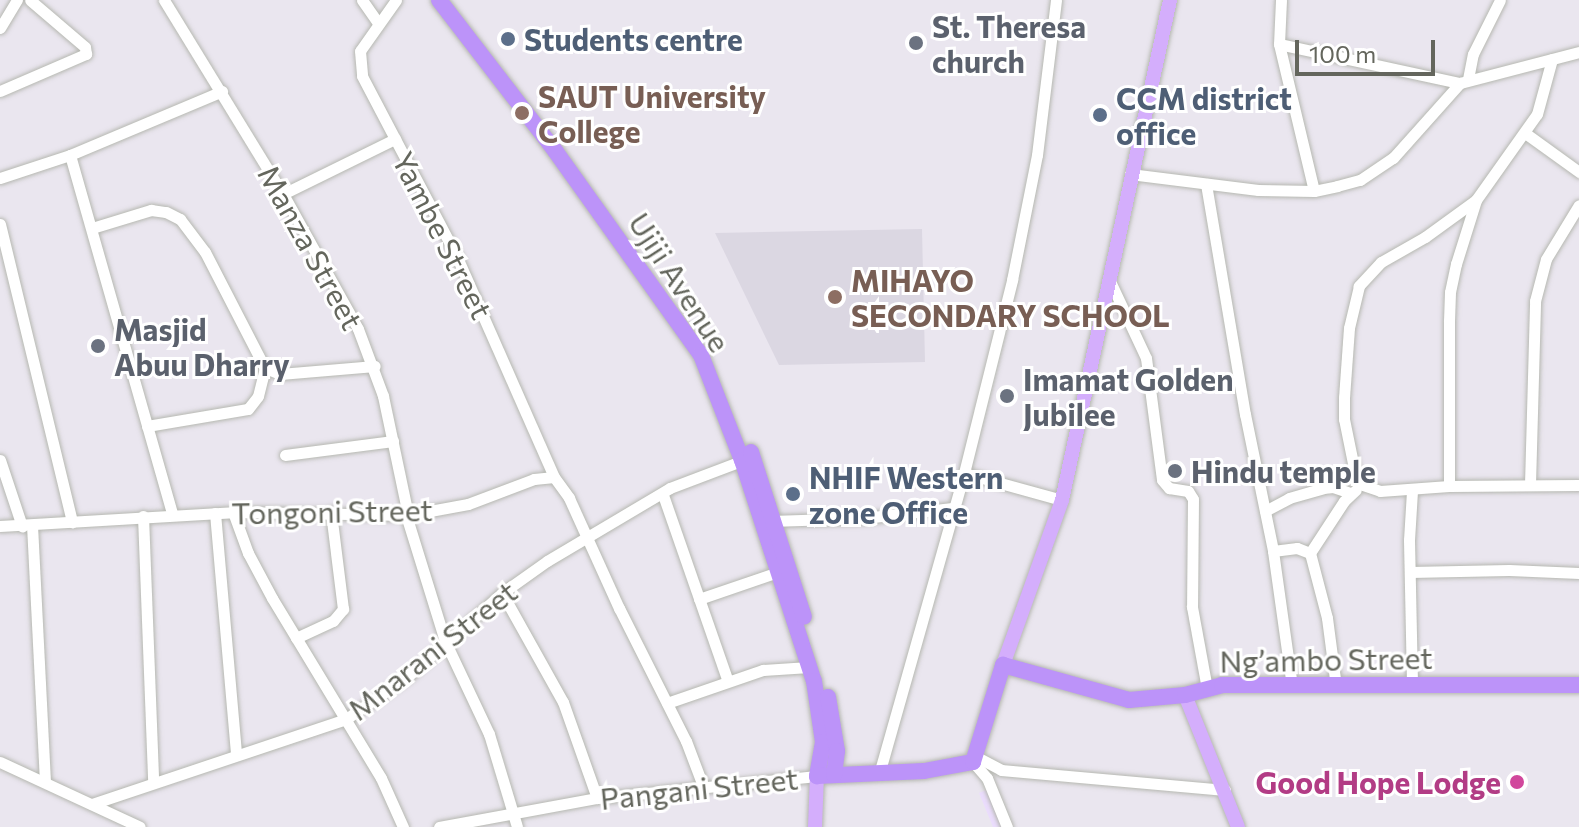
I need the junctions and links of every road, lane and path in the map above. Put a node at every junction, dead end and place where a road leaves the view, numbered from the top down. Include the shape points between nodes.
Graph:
1 (17, 0) edge
2 (30, 0) edge
3 (164, 0) edge
4 (362, 0) edge
5 (396, 0) edge
6 (439, 0) edge
7 (1056, 0) edge
8 (1170, 0) edge
9 (1281, 0) edge
10 (1500, 0) edge
11 (379, 24) junction
12 (0, 28) edge
13 (1279, 44) junction
14 (1579, 52) edge
15 (1552, 59) junction
16 (1464, 81) junction
17 (0, 91) edge
18 (222, 91) junction
19 (1525, 133) junction
20 (395, 139) junction
21 (70, 155) junction
22 (1579, 172) edge
23 (1130, 174) junction
24 (0, 178) edge
25 (1206, 184) junction
26 (1314, 191) junction
27 (283, 194) junction
28 (1476, 200) junction
29 (1579, 205) edge
30 (0, 224) edge
31 (92, 228) junction
32 (1109, 279) junction
33 (375, 366) junction
34 (265, 368) junction
35 (147, 426) junction
36 (393, 441) junction
37 (285, 455) dead end
38 (748, 458) junction
39 (0, 460) edge
40 (964, 473) junction
41 (554, 477) junction
42 (1530, 484) junction
43 (1363, 485) junction
44 (1579, 485) edge
45 (1449, 486) junction
46 (1412, 491) junction
47 (1350, 493) junction
48 (663, 495) junction
49 (1062, 500) junction
50 (952, 508) junction
51 (1265, 511) junction
52 (233, 512) junction
53 (331, 512) junction
54 (215, 513) junction
55 (172, 514) junction
56 (407, 515) junction
57 (143, 516) junction
58 (72, 522) junction
59 (768, 522) junction
60 (0, 526) edge
61 (27, 526) junction
62 (587, 537) junction
63 (1273, 551) junction
64 (1310, 553) junction
65 (778, 572) junction
66 (1410, 572) junction
67 (1579, 573) edge
68 (502, 593) junction
69 (699, 599) junction
70 (296, 638) junction
71 (445, 641) junction
72 (1003, 665) junction
73 (809, 667) junction
74 (727, 679) junction
75 (1412, 685) junction
76 (1579, 685) edge
77 (1292, 686) junction
78 (1336, 686) junction
79 (1207, 689) junction
80 (1185, 695) junction
81 (667, 703) junction
82 (346, 719) junction
83 (837, 751) junction
84 (236, 754) junction
85 (975, 759) junction
86 (0, 762) edge
87 (879, 774) junction
88 (855, 775) junction
89 (826, 776) junction
90 (45, 781) junction
91 (153, 781) junction
92 (703, 786) junction
93 (1225, 790) junction
94 (597, 798) junction
95 (92, 804) junction
96 (514, 814) junction
97 (140, 827) edge
98 (403, 827) edge
99 (439, 827) edge
100 (517, 827) edge
101 (815, 827) edge
102 (1007, 827) edge
103 (1238, 827) edge

1 - 12 street
2 - 17 street via 85,47 86,54
3 - 18 street, Manza Street
4 - 11 street
5 - 11 street, Yambe Street
6 - 38 highway, Ujiji Avenue via 701,355
7 - 40 street via 1034,171
8 - 23 main road
9 - 13 street
10 - 16 street
11 - 20 street, Yambe Street via 360,51 359,63
13 - 16 street
13 - 26 street
14 - 15 street
15 - 16 street
15 - 19 street via 1543,101
16 - 26 street via 1374,172
18 - 21 street
18 - 27 street, Manza Street
19 - 22 street
19 - 28 street
20 - 27 street
20 - 41 street, Yambe Street via 463,270
21 - 24 street
21 - 31 street
23 - 25 street
23 - 32 main road
25 - 26 street
25 - 51 street
27 - 33 street, Manza Street
28 - 43 street via 1381,262 1359,286 1349,328 1344,419 1355,473
28 - 45 street via 1450,292
29 - 42 street via 1546,259 1535,301
30 - 58 street
31 - 34 street via 151,210 180,219 205,252
31 - 35 street
32 - 49 main road
32 - 79 street via 1146,358 1162,480 1169,488 1188,491 1193,499 1192,607
33 - 34 street via 280,374
33 - 36 street, Manza Street
34 - 35 street via 258,396 248,409
35 - 55 street
36 - 37 street
36 - 56 street, Manza Street
38 - 48 street, Mnarani Street
38 - 59 highway, Ujiji Avenue
39 - 61 street
40 - 49 street
40 - 50 street
41 - 56 street, Tongoni Street via 534,479 468,504
41 - 62 street
42 - 44 street
42 - 45 street
43 - 46 street
43 - 47 street
45 - 46 street
46 - 66 street
47 - 51 street via 1323,488
47 - 64 street
48 - 62 street, Mnarani Street
48 - 69 street
49 - 72 main road
50 - 59 street
50 - 87 street
51 - 63 street
52 - 53 street, Tongoni Street
52 - 54 street, Tongoni Street
52 - 70 street via 248,553
53 - 56 street, Tongoni Street
53 - 70 street via 343,609 333,621
54 - 55 street, Tongoni Street
54 - 84 street
55 - 57 street, Tongoni Street
56 - 71 street, Manza Street
57 - 58 street, Tongoni Street
57 - 91 street
58 - 61 street, Tongoni Street
59 - 65 highway, Ujiji Avenue
59 - 83 highway via 829,700
60 - 61 street, Tongoni Street
61 - 90 street
62 - 68 street, Mnarani Street
62 - 81 street
63 - 64 street via 1297,548
63 - 77 street
64 - 78 street via 1327,618
65 - 69 street
65 - 73 highway, Ujiji Avenue
66 - 67 street
66 - 75 street
68 - 71 street, Mnarani Street
68 - 94 street via 563,702
69 - 74 street
70 - 82 street
71 - 82 street, Mnarani Street via 408,676
71 - 96 street, Manza Street via 489,734
72 - 80 highway, Ng’ambo Street via 1107,697 1148,700
72 - 85 highway
73 - 74 street
73 - 89 highway, Ujiji Avenue via 819,703
74 - 81 street
75 - 76 highway, Ng’ambo Street
75 - 78 highway, Ng’ambo Street
77 - 78 highway, Ng’ambo Street
77 - 79 highway, Ng’ambo Street
79 - 80 highway, Ng’ambo Street
80 - 93 main road
81 - 92 street
82 - 84 street, Mnarani Street
82 - 98 street
83 - 88 highway
83 - 89 highway
84 - 91 street, Mnarani Street
85 - 87 highway
85 - 93 street via 1001,770
85 - 102 street
86 - 90 street
87 - 88 highway
88 - 89 highway
89 - 92 street, Pangani Street
89 - 101 main road
90 - 95 street
91 - 95 street, Mnarani Street
92 - 94 street, Pangani Street
93 - 103 main road
94 - 96 street, Pangani Street
95 - 97 street
96 - 99 street, Pangani Street
96 - 100 street, Manza Street

